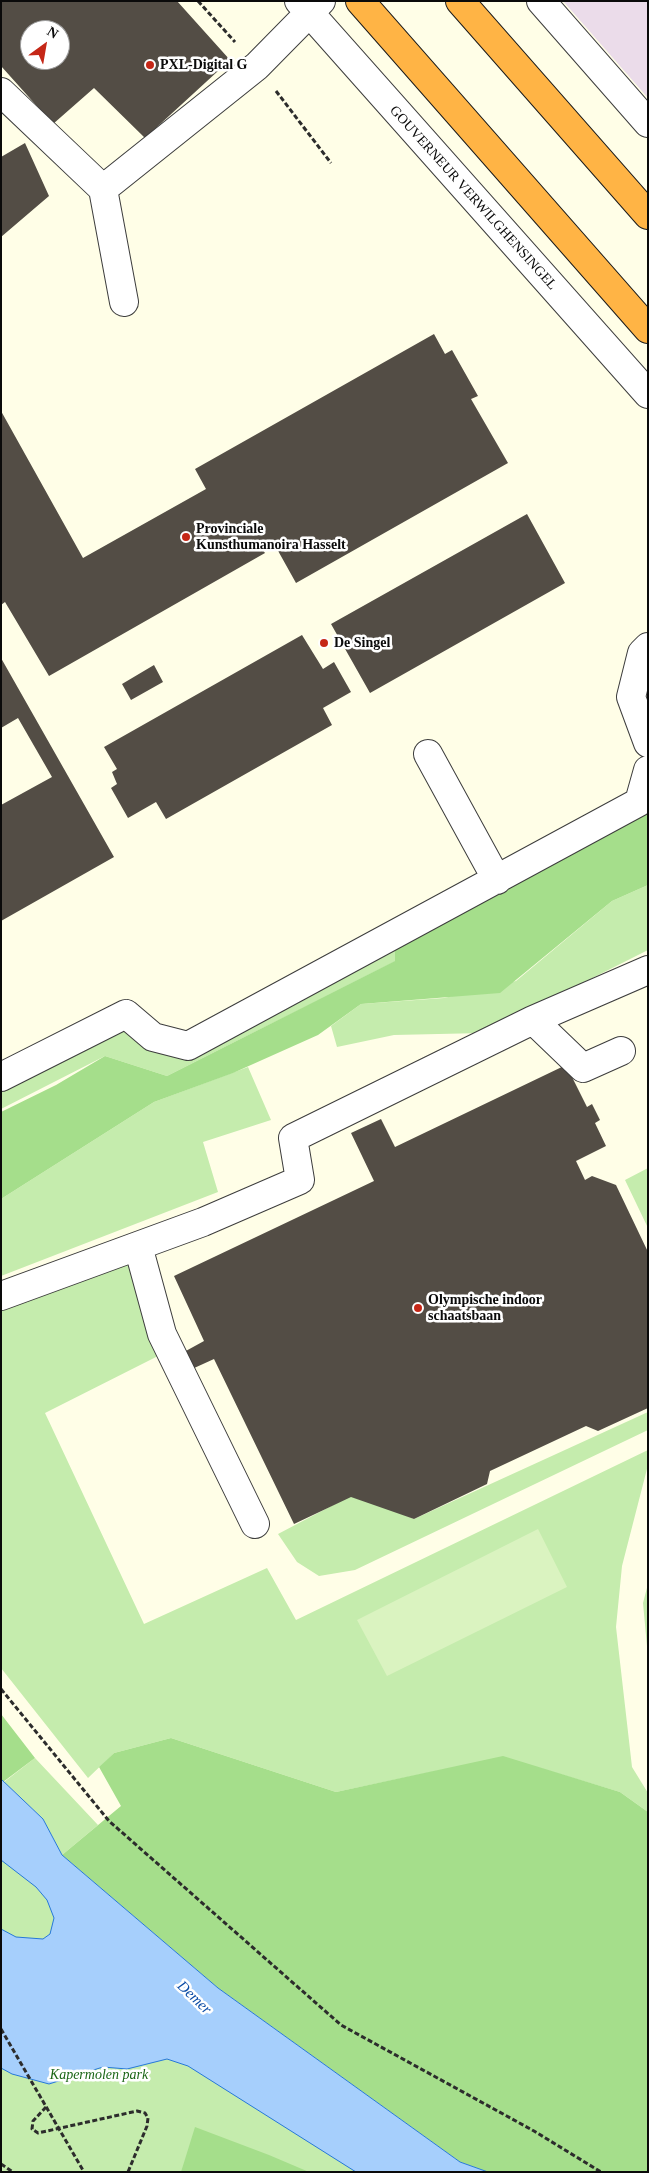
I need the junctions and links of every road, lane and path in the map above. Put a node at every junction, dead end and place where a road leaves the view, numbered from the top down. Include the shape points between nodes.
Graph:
1 (360, 1) edge
2 (460, 1) edge
3 (541, 1) edge
4 (310, 5) edge
5 (1, 92) edge
6 (648, 123) edge
7 (103, 190) junction
8 (648, 215) edge
9 (124, 302) dead end
10 (648, 329) edge
11 (648, 394) edge
12 (648, 648) edge
13 (648, 743) edge
14 (428, 754) dead end
15 (648, 770) edge
16 (497, 880) junction
17 (648, 970) edge
18 (533, 1020) junction
19 (621, 1051) dead end
20 (1, 1077) edge
21 (138, 1246) junction
22 (1, 1296) edge
23 (255, 1524) dead end
24 (1, 1688) edge
25 (1, 2029) edge
26 (46, 2107) junction
27 (60, 2130) junction
28 (1, 2164) edge
29 (13, 2172) edge
30 (84, 2172) edge
31 (128, 2172) edge
32 (601, 2172) edge

1 - 10 highway
2 - 8 highway
3 - 6 street
4 - 7 street via 257,66
4 - 11 street, GOUVERNEUR VERWILGHENSINGEL
5 - 7 street
7 - 9 street
12 - 13 street via 642,653 631,697
14 - 16 street
15 - 16 street via 639,802
16 - 20 street via 188,1046 153,1037 126,1014
17 - 18 street
18 - 19 street via 583,1068
18 - 21 street via 293,1138 300,1180
21 - 22 street
21 - 23 street via 162,1334
24 - 32 path via 109,1822 341,2025 534,2131
25 - 26 path
26 - 27 path
26 - 27 path via 33,2121 32,2130 38,2133
27 - 30 path
27 - 31 path via 137,2111 145,2113 147,2126
28 - 29 path

